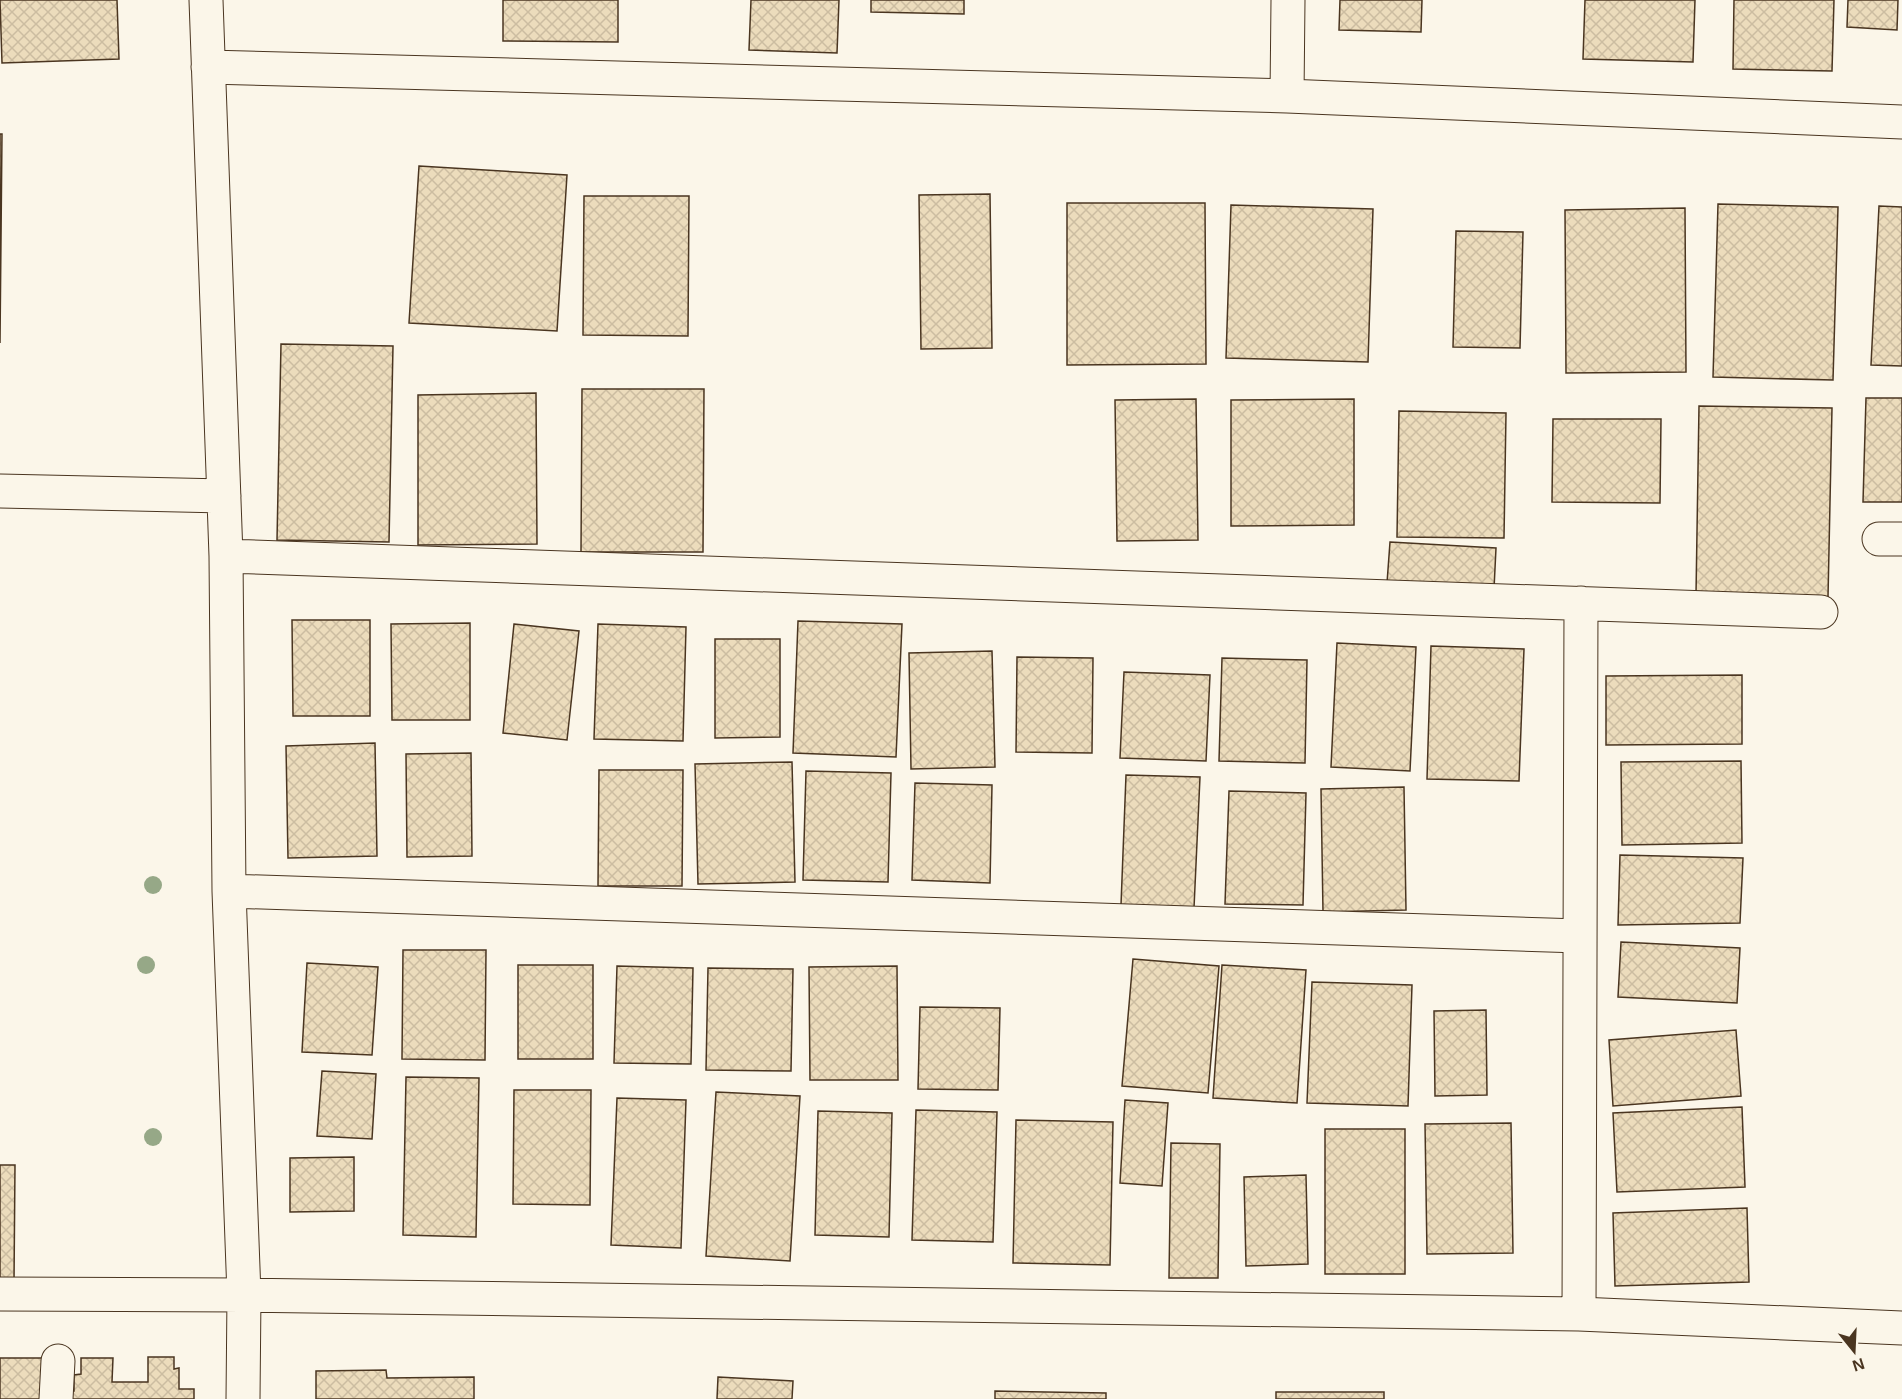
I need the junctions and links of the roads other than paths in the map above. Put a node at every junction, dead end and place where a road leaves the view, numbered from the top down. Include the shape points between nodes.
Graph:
1 (206, 0) edge
2 (1288, 0) edge
3 (208, 67) junction
4 (1287, 96) junction
5 (1902, 122) edge
6 (0, 491) edge
7 (224, 496) junction
8 (226, 556) junction
9 (1581, 603) junction
10 (1821, 612) dead end
11 (230, 891) junction
12 (1580, 936) junction
13 (0, 1294) edge
14 (244, 1295) junction
15 (1579, 1314) junction
16 (1902, 1328) edge
17 (58, 1361) dead end
18 (56, 1399) edge
19 (243, 1399) edge

1 - 3 street
2 - 4 street
3 - 4 street
3 - 7 street
4 - 5 street
6 - 7 street
7 - 8 street
8 - 9 street
8 - 11 street
9 - 10 street
9 - 12 street
11 - 12 street
11 - 14 street
12 - 15 street
13 - 14 street
14 - 15 street
14 - 19 street
15 - 16 street
17 - 18 street

